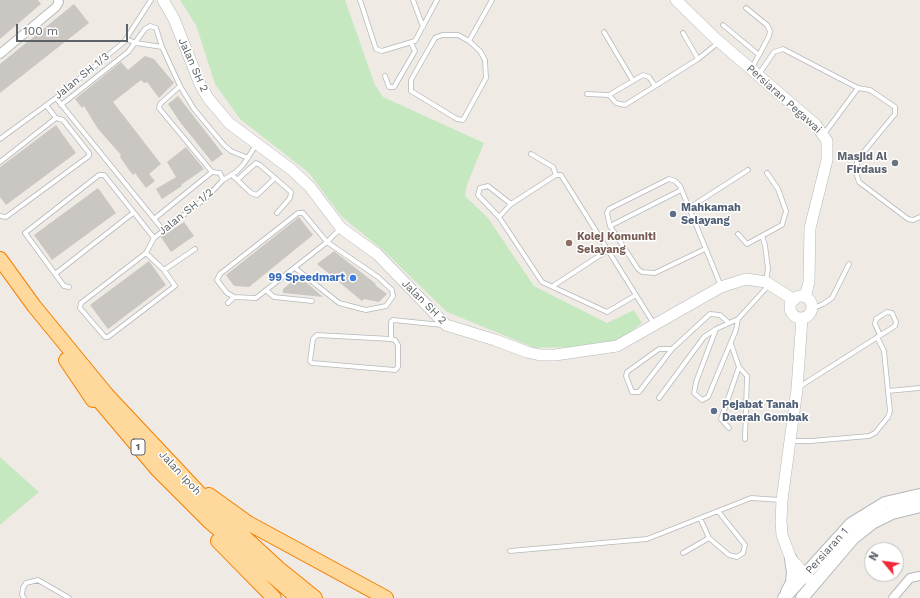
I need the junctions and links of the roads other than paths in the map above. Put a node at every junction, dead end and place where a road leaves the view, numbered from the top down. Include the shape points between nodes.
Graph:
1 (151, 0) edge
2 (162, 0) edge
3 (360, 0) edge
4 (413, 0) edge
5 (492, 0) edge
6 (676, 0) edge
7 (436, 1) edge
8 (57, 4) edge
9 (746, 8) dead end
10 (723, 25) dead end
11 (423, 27) junction
12 (604, 32) dead end
13 (683, 33) dead end
14 (126, 39) junction
15 (469, 41) junction
16 (720, 42) junction
17 (136, 43) junction
18 (411, 43) junction
19 (162, 46) junction
20 (0, 54) edge
21 (759, 55) junction
22 (698, 59) junction
23 (754, 73) junction
24 (385, 76) dead end
25 (633, 81) junction
26 (180, 86) junction
27 (655, 86) junction
28 (858, 88) junction
29 (587, 94) dead end
30 (609, 95) junction
31 (56, 98) junction
32 (46, 105) junction
33 (61, 105) junction
34 (56, 118) junction
35 (824, 134) junction
36 (0, 139) edge
37 (256, 145) junction
38 (531, 154) dead end
39 (248, 158) junction
40 (0, 162) edge
41 (748, 170) dead end
42 (212, 172) junction
43 (767, 173) dead end
44 (232, 175) junction
45 (556, 175) junction
46 (275, 178) junction
47 (223, 180) junction
48 (237, 180) junction
49 (681, 190) junction
50 (511, 204) junction
51 (689, 208) junction
52 (133, 213) junction
53 (277, 213) dead end
54 (0, 216) edge
55 (920, 217) edge
56 (499, 218) junction
57 (154, 220) junction
58 (610, 226) junction
59 (341, 228) junction
60 (163, 230) junction
61 (738, 234) dead end
62 (762, 236) junction
63 (154, 238) junction
64 (327, 242) junction
65 (195, 249) dead end
66 (705, 249) junction
67 (608, 250) junction
68 (146, 253) junction
69 (0, 259) edge
70 (849, 264) dead end
71 (295, 268) junction
72 (164, 270) junction
73 (55, 274) junction
74 (0, 275) edge
75 (768, 283) junction
76 (553, 286) junction
77 (69, 287) dead end
78 (721, 287) junction
79 (266, 291) junction
80 (636, 295) junction
81 (234, 297) junction
82 (799, 299) junction
83 (312, 301) dead end
84 (228, 303) dead end
85 (812, 309) junction
86 (738, 318) junction
87 (802, 318) junction
88 (729, 323) junction
89 (446, 325) junction
90 (654, 326) junction
91 (716, 329) junction
92 (879, 336) junction
93 (391, 340) junction
94 (730, 343) junction
95 (672, 349) junction
96 (66, 360) junction
97 (739, 367) junction
98 (920, 388) edge
99 (797, 389) junction
100 (888, 391) junction
101 (659, 398) dead end
102 (729, 428) dead end
103 (744, 438) dead end
104 (790, 441) junction
105 (187, 480) junction
106 (920, 495) edge
107 (782, 500) junction
108 (920, 506) edge
109 (718, 511) junction
110 (700, 518) junction
111 (709, 538) junction
112 (510, 551) dead end
113 (683, 553) dead end
114 (791, 559) junction
115 (920, 576) edge
116 (810, 580) junction
117 (24, 598) edge
118 (69, 598) edge
119 (274, 598) edge
120 (298, 598) edge
121 (316, 598) edge
122 (386, 598) edge
123 (784, 598) edge
124 (802, 598) edge
125 (893, 598) edge

1 - 14 lane, Jalan SH 1/3
2 - 37 street, Jalan SH 2 via 174,19 208,98 229,124
3 - 18 lane via 378,51
4 - 11 lane
5 - 15 lane
6 - 16 street, Persiaran Pegawai
7 - 11 lane
8 - 20 street
9 - 21 lane via 767,25 770,31
10 - 21 lane
11 - 18 lane
12 - 25 lane
13 - 22 lane
14 - 17 lane
14 - 31 lane, Jalan SH 1/3
15 - 15 lane via 485,60 486,78 463,120 460,120 411,91 410,85 435,38 442,35 458,35
16 - 22 lane
16 - 23 street, Persiaran Pegawai
17 - 19 lane
17 - 19 lane via 150,26 156,28
17 - 33 lane
18 - 24 lane via 415,52 394,87 390,87
19 - 26 lane
21 - 23 lane
22 - 27 lane
23 - 28 lane via 774,52 783,48
23 - 35 street, Persiaran Pegawai
25 - 27 lane via 646,75
25 - 30 lane
26 - 39 lane via 194,109 224,145
26 - 42 lane via 160,104 159,108
27 - 30 lane via 625,105 616,103
28 - 35 lane
28 - 55 lane via 870,90 896,110 857,160 859,182 908,219
29 - 30 lane
31 - 32 lane, Jalan SH 1/3
31 - 33 lane
32 - 34 lane
32 - 36 lane, Jalan SH 1/3
33 - 57 lane
34 - 40 lane
34 - 54 lane via 63,120 89,156 6,217
35 - 82 street, Persiaran Pegawai via 828,160 812,219 809,282
37 - 39 lane, Jalan SH 1/2
37 - 59 street, Jalan SH 2 via 292,170 310,187
38 - 45 lane via 553,167
39 - 44 lane, Jalan SH 1/2
41 - 51 lane
42 - 47 lane via 220,173
42 - 57 lane
43 - 62 lane via 778,188 786,211 782,225
44 - 47 lane, Jalan SH 1/2
44 - 48 lane
45 - 50 lane
45 - 67 lane via 561,175 565,180
46 - 48 lane via 256,163
46 - 48 lane via 257,195
46 - 53 lane via 292,195
47 - 60 lane, Jalan SH 1/2 via 207,197
49 - 51 lane
49 - 58 lane
49 - 58 lane via 675,181 669,179 609,209 607,217
50 - 56 lane
50 - 56 lane via 488,186 480,188 478,196
51 - 66 lane
52 - 63 lane
52 - 73 lane
52 - 73 lane via 104,176 100,175 32,226 26,231 25,236
56 - 76 lane via 542,282
57 - 60 lane
58 - 66 lane via 638,269 648,274
59 - 64 lane
59 - 89 street, Jalan SH 2 via 377,254
60 - 63 lane, Jalan SH 1/2
61 - 62 lane via 747,244
62 - 75 lane
63 - 68 lane, Jalan SH 1/2
64 - 71 lane
64 - 71 lane via 378,277 392,290 393,296 386,306 366,310 339,303
64 - 81 lane via 307,216 298,213 217,277 227,293
65 - 72 lane
66 - 78 lane
67 - 76 lane
67 - 80 lane
68 - 72 lane
68 - 72 lane, Jalan SH 1/2 via 81,303 80,308 102,335 108,337 175,286
69 - 105 highway, Jalan Ipoh / 1 via 34,306 107,395
70 - 85 lane via 832,298
71 - 79 lane
73 - 77 lane via 64,286
74 - 96 highway, Jalan Ipoh / 1
75 - 78 street, Jalan SH 2 via 746,279
75 - 82 street, Jalan SH 2
75 - 86 lane
76 - 80 lane via 607,312
78 - 90 street, Jalan SH 2
79 - 81 lane via 256,298
79 - 83 lane via 274,297
80 - 90 lane
81 - 84 lane
82 - 85 street via 810,302
82 - 87 street via 791,310 795,316
85 - 87 street
86 - 88 lane
86 - 94 lane
87 - 99 street
88 - 91 lane
88 - 95 lane via 720,314 710,314
89 - 90 street, Jalan SH 2 via 527,352 555,355 617,346
89 - 93 lane via 393,320
91 - 94 lane via 696,382 694,393 702,400 708,397
91 - 101 lane via 704,337
92 - 92 lane via 876,319 887,312 892,313 896,324
92 - 99 lane
92 - 100 lane via 884,350
93 - 93 lane via 317,335 313,339 310,361 395,370 398,367 398,345 395,340
94 - 97 lane
95 - 95 lane via 659,349 627,372 632,392 639,392
96 - 119 highway via 136,455
96 - 120 highway, Jalan Ipoh / 1 via 162,474 210,522
97 - 102 lane via 721,419
97 - 103 lane via 747,376
98 - 100 lane
99 - 104 street
100 - 104 lane via 888,417 872,435
104 - 107 street
105 - 121 highway, Jalan Ipoh / 1 via 215,510 278,568
105 - 122 highway via 248,523
106 - 116 main road, Persiaran 1 via 885,503 851,524
107 - 109 lane via 751,498
107 - 114 street via 782,535
108 - 116 main road, Persiaran 1 via 892,513 872,523
109 - 110 lane
109 - 111 lane via 745,544 743,553 737,557 729,555
110 - 111 lane
110 - 112 lane via 647,539
111 - 113 lane
114 - 116 street
114 - 123 main road via 792,583
115 - 125 street via 910,578
116 - 123 main road, Persiaran 1
116 - 124 main road, Persiaran 1
117 - 118 lane via 22,595 26,583 38,580

